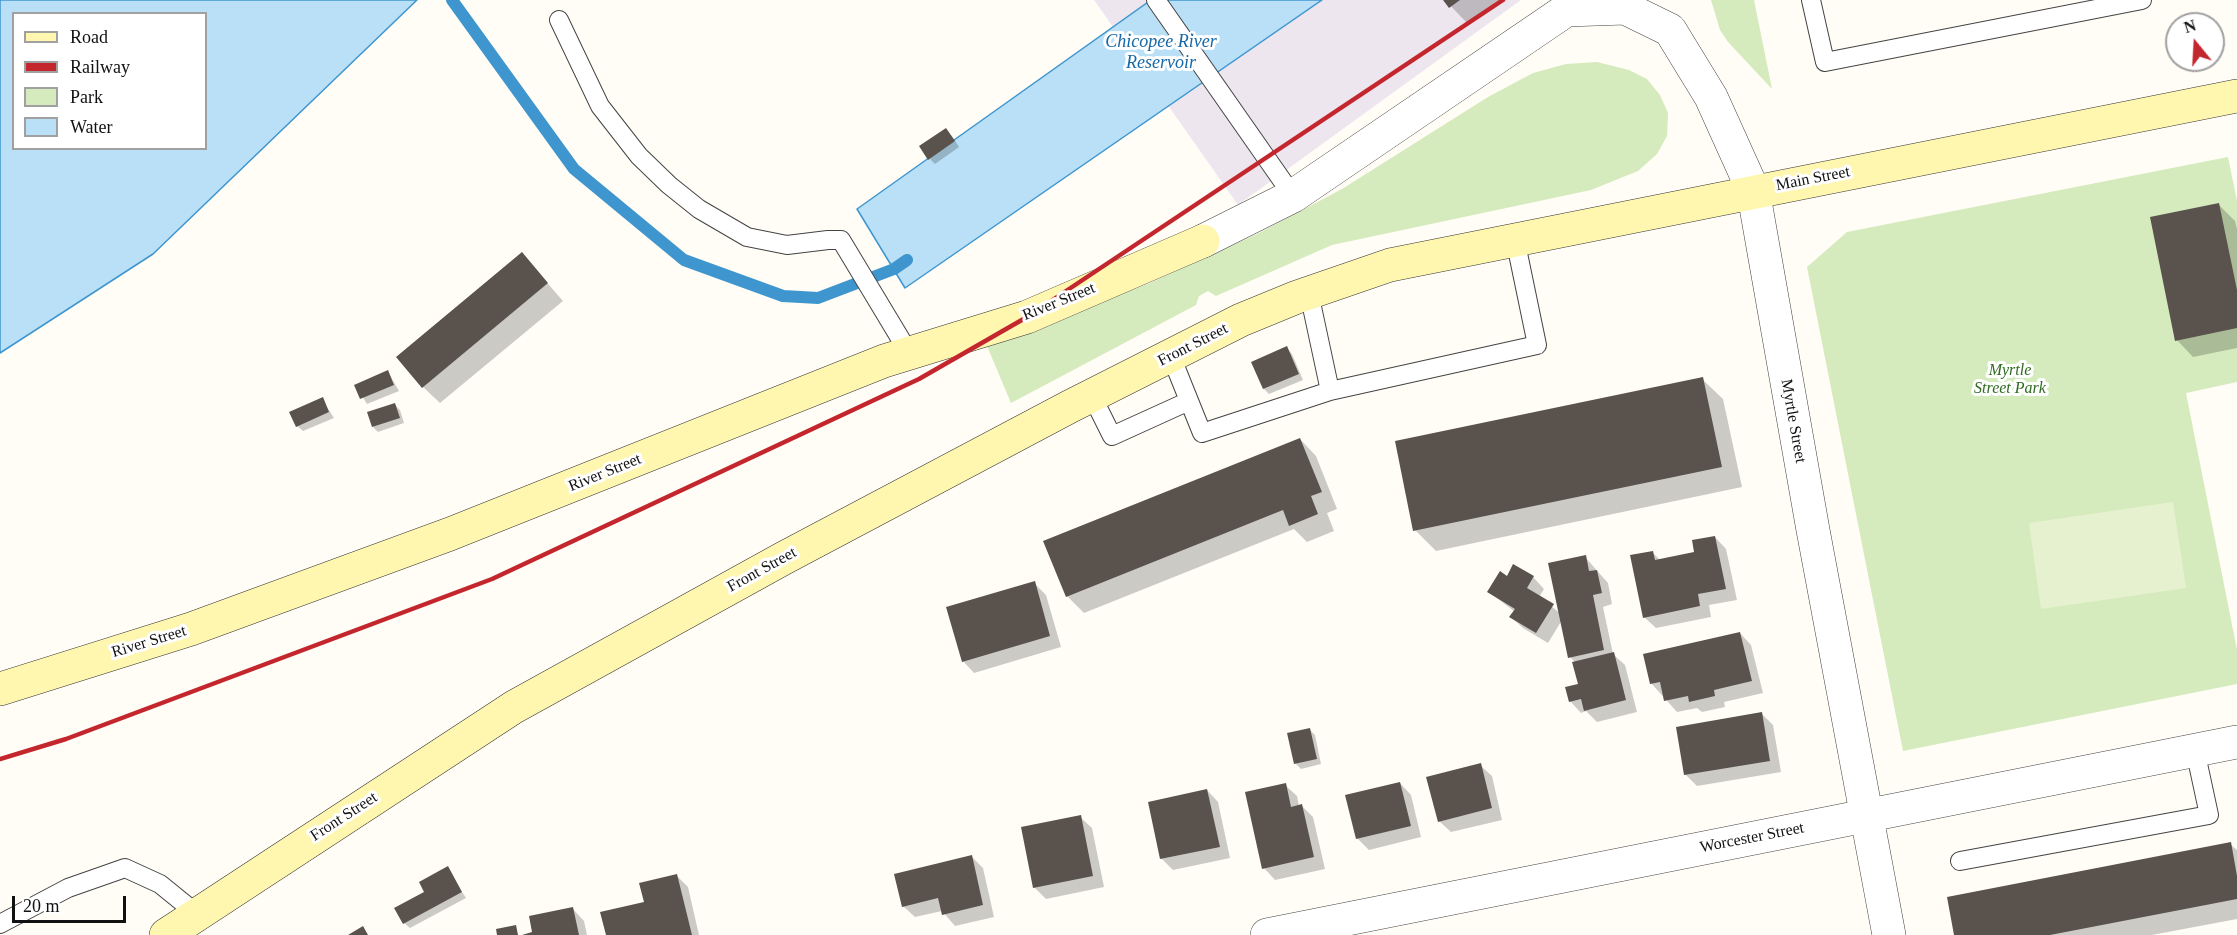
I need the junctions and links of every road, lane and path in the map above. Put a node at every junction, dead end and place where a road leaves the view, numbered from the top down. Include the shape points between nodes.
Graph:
1 (1156, 0) edge
2 (1811, 0) edge
3 (2142, 0) edge
4 (1574, 5) edge
5 (559, 20) dead end
6 (2237, 96) edge
7 (1753, 190) junction
8 (1293, 196) junction
9 (1515, 239) junction
10 (1203, 241) joint
11 (1390, 265) joint
12 (1309, 293) junction
13 (909, 353) junction
14 (1171, 356) junction
15 (1330, 391) junction
16 (1092, 396) junction
17 (1189, 401) junction
18 (0, 690) edge
19 (2237, 742) edge
20 (2195, 750) junction
21 (1866, 815) junction
22 (1960, 861) dead end
23 (197, 914) junction
24 (0, 924) edge
25 (166, 935) edge
26 (1267, 935) edge
27 (1889, 935) edge

1 - 8 lane
2 - 3 lane via 1825,62
4 - 7 street, Myrtle Street via 1625,8 1670,30 1711,97
4 - 8 street
5 - 13 lane via 600,106 639,156 699,209 747,237 787,245 841,240
6 - 7 main road, Main Street
7 - 9 main road, Main Street
7 - 21 street, Myrtle Street
8 - 10 street
9 - 11 main road, Main Street
9 - 15 lane via 1537,345
10 - 13 main road, River Street via 1027,317
11 - 12 main road, Front Street
12 - 14 main road, Front Street via 1241,320
12 - 15 lane
13 - 18 main road, River Street via 407,550 191,629
14 - 16 main road, Front Street
14 - 17 lane
15 - 17 lane via 1202,433
16 - 17 lane via 1112,436
16 - 23 main road, Front Street via 514,707
19 - 20 street, Worcester Street
20 - 21 street, Worcester Street
20 - 22 lane via 2209,815
21 - 26 street, Worcester Street
21 - 27 street, Myrtle Street
23 - 24 lane via 160,884 125,868 68,888
23 - 25 main road, Front Street

